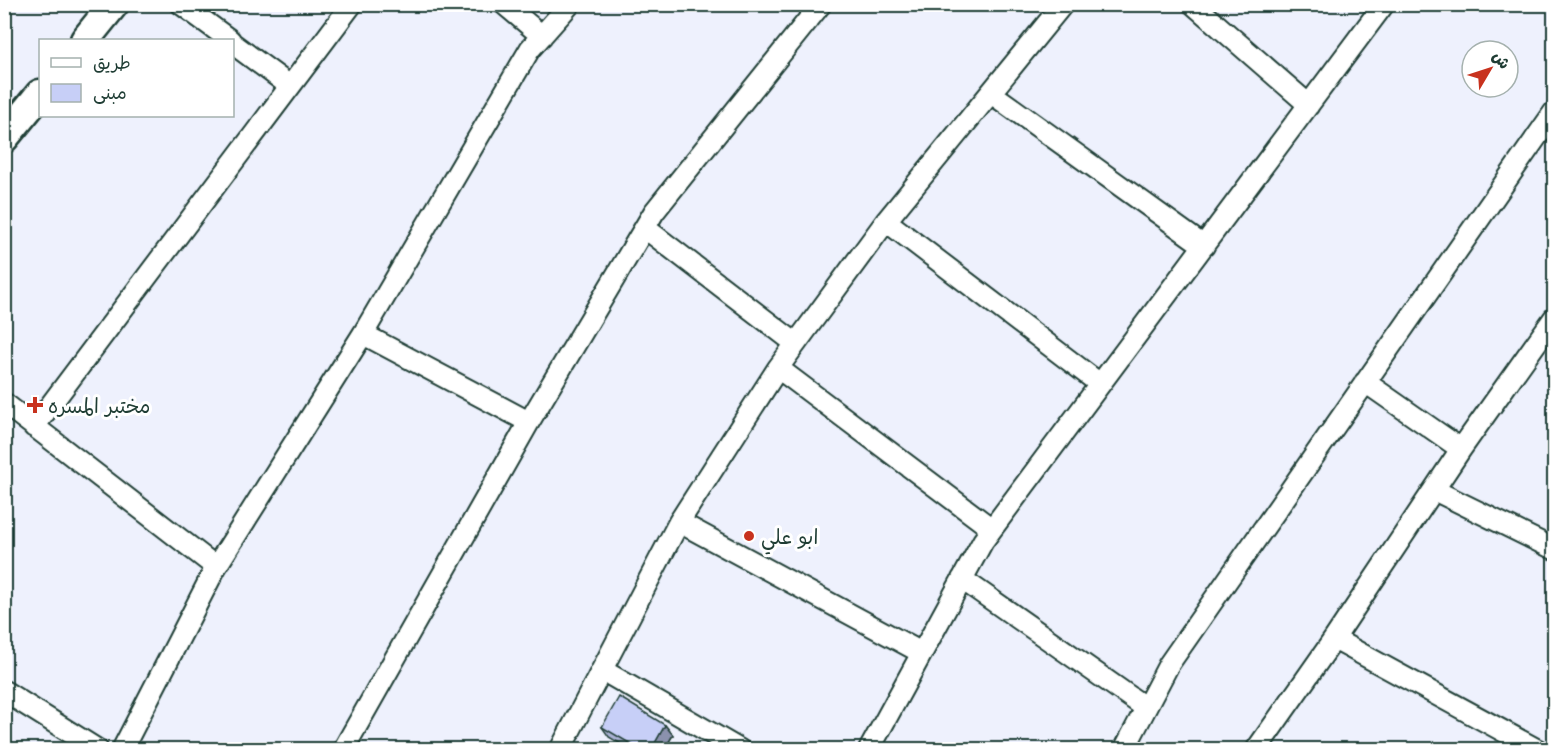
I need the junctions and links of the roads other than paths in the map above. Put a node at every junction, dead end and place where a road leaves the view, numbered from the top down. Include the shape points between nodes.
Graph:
1 (114, 4) edge
2 (181, 4) edge
3 (352, 4) edge
4 (504, 4) edge
5 (570, 4) edge
6 (821, 4) edge
7 (1063, 4) edge
8 (1193, 4) edge
9 (1384, 4) edge
10 (542, 36) junction
11 (86, 39) edge
12 (227, 39) edge
13 (234, 44) edge
14 (290, 86) junction
15 (991, 93) junction
16 (39, 95) edge
17 (1309, 105) junction
18 (1554, 112) edge
19 (4, 138) edge
20 (886, 221) junction
21 (645, 228) junction
22 (1203, 246) junction
23 (1554, 319) edge
24 (363, 334) junction
25 (795, 343) junction
26 (778, 368) junction
27 (1365, 382) junction
28 (1101, 384) junction
29 (4, 403) edge
30 (529, 422) junction
31 (34, 427) junction
32 (1461, 449) junction
33 (1434, 490) junction
34 (678, 522) junction
35 (992, 529) junction
36 (1554, 549) edge
37 (216, 567) junction
38 (962, 579) junction
39 (1334, 639) junction
40 (922, 653) junction
41 (602, 670) junction
42 (4, 691) edge
43 (1146, 708) junction
44 (351, 747) edge
45 (98, 750) edge
46 (122, 750) edge
47 (560, 750) edge
48 (740, 750) edge
49 (869, 750) edge
50 (1124, 750) edge
51 (1256, 750) edge
52 (1538, 750) edge

1 - 11 main road
2 - 12 street
3 - 14 street
4 - 10 street
5 - 10 street
6 - 21 street
7 - 15 street
8 - 17 street
9 - 17 street
10 - 24 street via 530,49
13 - 14 street
14 - 31 street
15 - 20 street
15 - 22 street
16 - 19 main road
17 - 22 street
18 - 27 street
20 - 25 street
20 - 28 street
21 - 25 street
21 - 30 street
22 - 28 street
23 - 32 street
24 - 30 street
24 - 37 street
25 - 26 street
26 - 34 street
26 - 35 street
27 - 32 street
27 - 43 street via 1168,664
28 - 35 street
29 - 31 street
30 - 44 street
31 - 37 street
32 - 33 street
33 - 36 street
33 - 39 street
34 - 40 street
34 - 41 street
35 - 38 street
37 - 46 street
38 - 40 street
38 - 43 street
39 - 51 street
39 - 52 street
40 - 49 street
41 - 47 street
41 - 48 street
42 - 45 street
43 - 50 street

